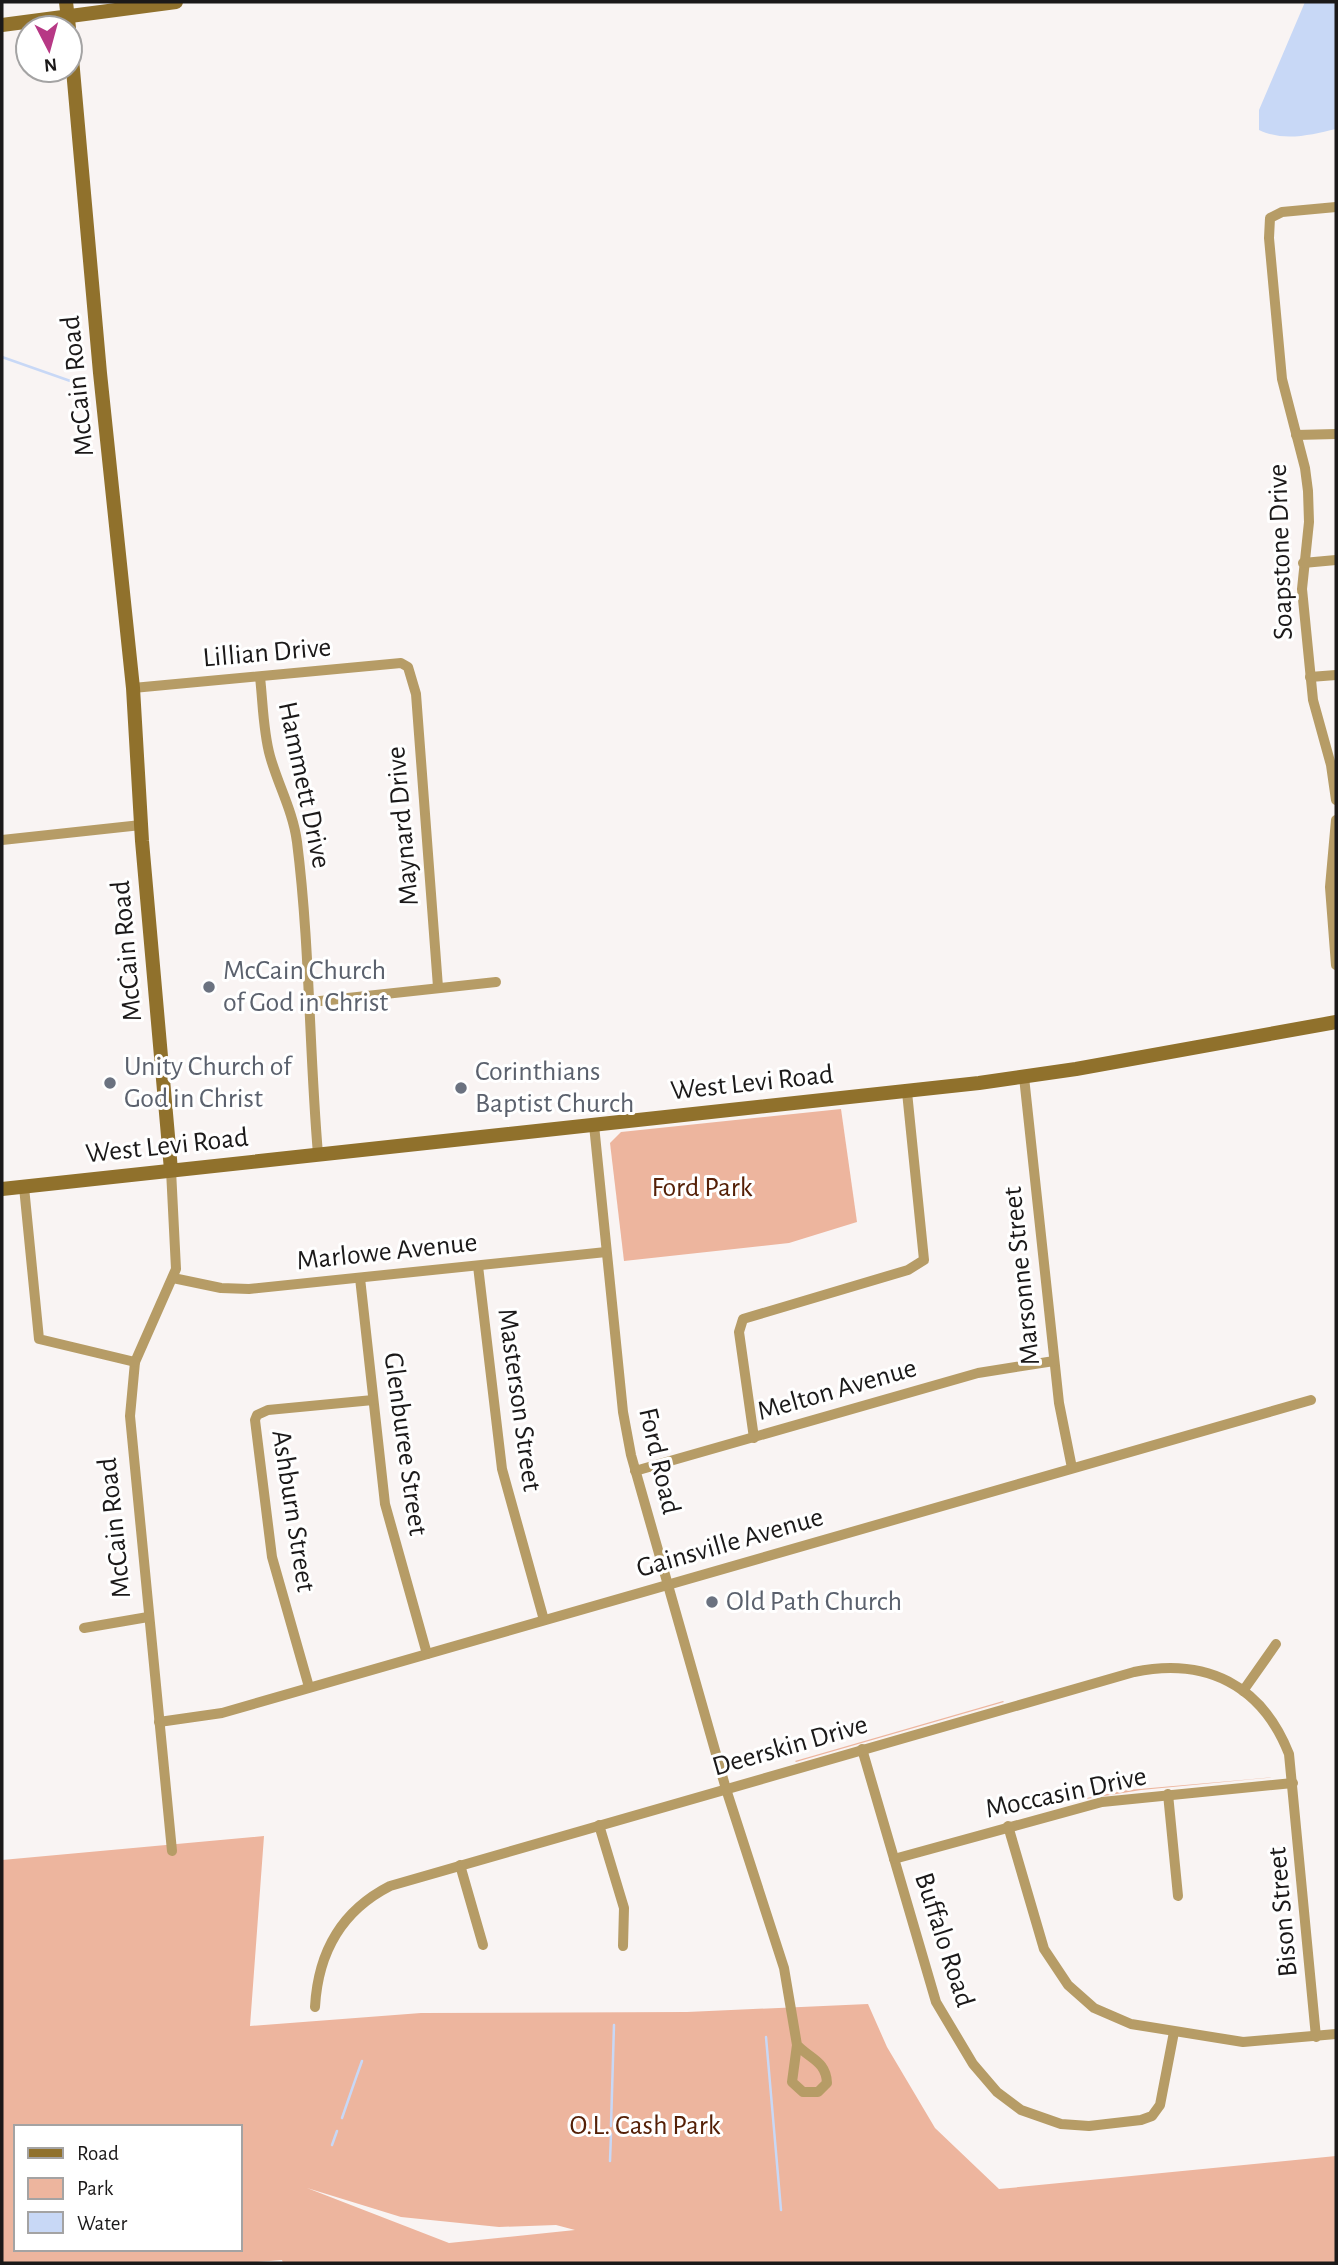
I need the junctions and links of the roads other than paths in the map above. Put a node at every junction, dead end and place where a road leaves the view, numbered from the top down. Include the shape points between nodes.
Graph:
1 (176, 2) edge
2 (76, 14) edge
3 (74, 84) edge
4 (1336, 207) edge
5 (1336, 434) edge
6 (1296, 435) junction
7 (1336, 560) edge
8 (1303, 563) junction
9 (405, 664) joint
10 (1336, 675) edge
11 (260, 677) junction
12 (1310, 677) junction
13 (133, 688) junction
14 (1336, 800) edge
15 (1336, 820) edge
16 (141, 825) junction
17 (2, 840) edge
18 (1336, 965) edge
19 (496, 982) dead end
20 (438, 987) junction
21 (311, 1002) junction
22 (1336, 1022) edge
23 (1024, 1077) junction
24 (907, 1091) junction
25 (594, 1125) junction
26 (318, 1154) junction
27 (171, 1170) junction
28 (24, 1187) junction
29 (2, 1189) edge
30 (606, 1252) junction
31 (478, 1266) junction
32 (173, 1278) junction
33 (360, 1278) junction
34 (1054, 1361) junction
35 (135, 1362) junction
36 (1311, 1399) dead end
37 (373, 1400) junction
38 (754, 1438) junction
39 (1073, 1468) junction
40 (635, 1471) junction
41 (668, 1585) junction
42 (148, 1617) junction
43 (544, 1620) junction
44 (84, 1628) dead end
45 (1276, 1644) dead end
46 (427, 1654) junction
47 (309, 1687) junction
48 (1243, 1690) junction
49 (159, 1722) junction
50 (862, 1749) junction
51 (1293, 1783) junction
52 (726, 1789) junction
53 (1168, 1794) junction
54 (599, 1825) junction
55 (1008, 1826) junction
56 (172, 1851) dead end
57 (894, 1859) junction
58 (460, 1865) junction
59 (1178, 1896) dead end
60 (483, 1945) dead end
61 (623, 1946) dead end
62 (315, 2007) dead end
63 (1174, 2032) junction
64 (1336, 2034) edge
65 (1317, 2037) junction
66 (797, 2045) junction

1 - 2 street
3 - 13 street, McCain Road
4 - 6 street, Soapstone Drive via 1282,212 1270,218 1282,379
5 - 6 street
6 - 8 street, Soapstone Drive via 1308,491
7 - 8 street
8 - 12 street, Soapstone Drive
9 - 11 street, Lillian Drive
9 - 20 street, Maynard Drive via 416,694
10 - 12 street
11 - 13 street, Lillian Drive
11 - 21 street, Hammett Drive via 269,754 296,833
12 - 14 street, Soapstone Drive
13 - 16 street, McCain Road
15 - 18 street via 1330,887
16 - 17 street
16 - 27 street, McCain Road
19 - 20 street
20 - 21 street
21 - 26 street, Hammett Drive via 310,1065
22 - 23 street, West Levi Road
23 - 24 street, West Levi Road
23 - 34 street, Marsonne Street
24 - 25 street, West Levi Road
24 - 38 street via 925,1260 908,1270 743,1319 739,1332
25 - 26 street, West Levi Road
25 - 30 street, Ford Road
26 - 27 street, West Levi Road
27 - 28 street, West Levi Road
27 - 32 street, McCain Road via 177,1256
28 - 29 street, West Levi Road
28 - 35 street via 39,1339
30 - 31 street, Marlowe Avenue
30 - 40 street, Ford Road via 623,1412
31 - 33 street, Marlowe Avenue
31 - 43 street, Masterson Street via 502,1469
32 - 33 street, Marlowe Avenue via 243,1289
32 - 35 street, McCain Road
33 - 37 street, Glenburee Street
34 - 38 street, Melton Avenue via 978,1373
34 - 39 street, Marsonne Street via 1062,1429
35 - 42 street, McCain Road via 130,1430
36 - 39 street, Gainsville Avenue
37 - 46 street, Glenburee Street via 385,1504
37 - 47 street, Ashburn Street via 268,1410 257,1415 273,1560
38 - 40 street, Melton Avenue
39 - 41 street, Gainsville Avenue
40 - 41 street, Ford Road
41 - 43 street, Gainsville Avenue
41 - 52 street, Ford Road
42 - 44 street
42 - 49 street, McCain Road
43 - 46 street, Gainsville Avenue
45 - 48 street
46 - 47 street, Gainsville Avenue
47 - 49 street, Gainsville Avenue via 212,1715
48 - 50 street, Deerskin Drive via 1197,1670 1152,1669
48 - 51 street, Deerskin Drive via 1281,1736 1291,1760
49 - 56 street, McCain Road
50 - 52 street, Deerskin Drive
50 - 57 street, Buffalo Road
51 - 53 street, Moccasin Drive
51 - 65 street, Bison Street
52 - 54 street, Deerskin Drive
52 - 66 street, Ford Road via 779,1946
53 - 55 street, Moccasin Drive via 1087,1805
53 - 59 street
54 - 58 street, Deerskin Drive
54 - 61 street via 624,1908
55 - 57 street, Moccasin Drive
55 - 63 street via 1040,1937 1065,1981 1091,2006 1118,2019
57 - 63 street, Buffalo Road via 942,2015 984,2078 1021,2110 1079,2126 1149,2117 1163,2095
58 - 60 street
58 - 62 street, Deerskin Drive via 390,1886 356,1908 324,1956
63 - 65 street via 1253,2043
64 - 65 street
66 - 66 street, Ford Road via 792,2082 803,2092 818,2092 827,2083 826,2072

